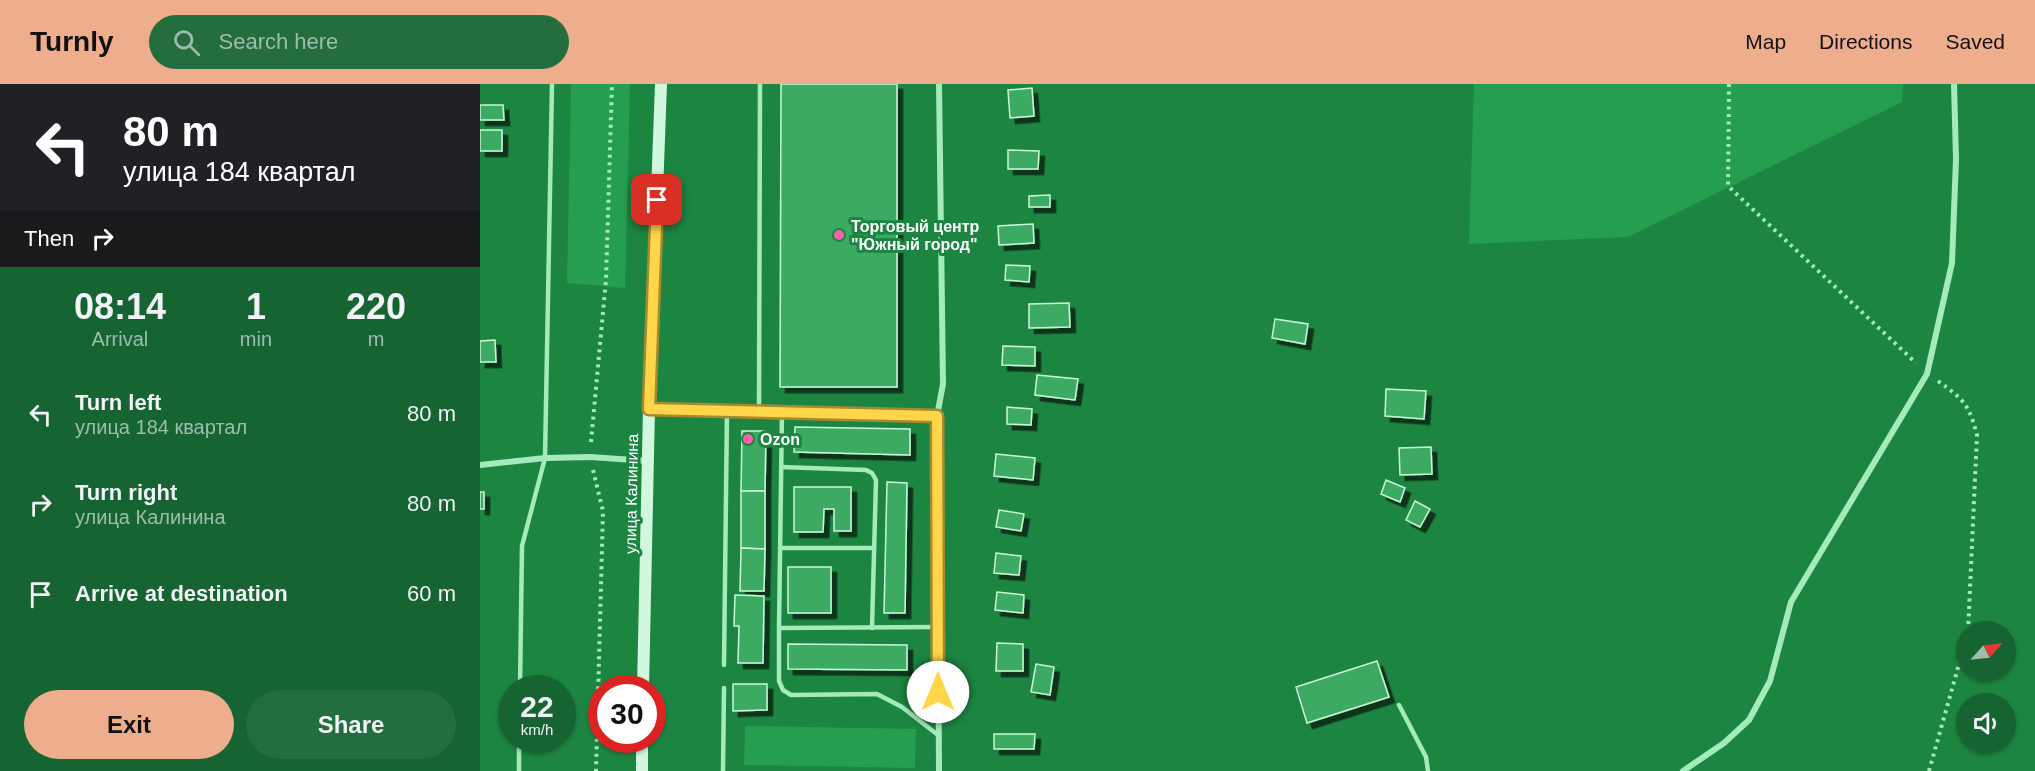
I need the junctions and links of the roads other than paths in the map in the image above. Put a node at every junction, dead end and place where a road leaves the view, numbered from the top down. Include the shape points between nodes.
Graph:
1 (552, 84) edge
2 (661, 84) edge
3 (760, 84) edge
4 (939, 84) edge
5 (1954, 84) edge
6 (649, 409) junction
7 (726, 411) junction
8 (759, 411) junction
9 (782, 412) junction
10 (937, 416) junction
11 (545, 458) junction
12 (649, 461) junction
13 (480, 465) edge
14 (781, 467) junction
15 (780, 548) junction
16 (874, 548) junction
17 (938, 627) junction
18 (779, 628) junction
19 (872, 628) junction
20 (724, 665) dead end
21 (520, 675) edge
22 (643, 675) edge
23 (724, 688) dead end
24 (1400, 705) dead end
25 (939, 735) junction
26 (519, 753) edge
27 (642, 753) edge
28 (519, 771) edge
29 (642, 771) edge
30 (723, 771) edge
31 (939, 771) edge
32 (1428, 771) edge
33 (1683, 771) edge

1 - 11 lane
2 - 6 main road, улица Калинина
3 - 8 lane
4 - 10 street via 944,384
5 - 33 street via 1952,263 1928,374 1791,602 1770,681 1749,720
6 - 7 street
6 - 12 main road, улица Калинина
7 - 8 street
7 - 20 lane
8 - 9 street
9 - 10 street
9 - 14 lane
10 - 17 street
11 - 12 street
11 - 13 street
11 - 21 lane via 522,546
12 - 22 main road, улица Калинина
14 - 15 lane
14 - 16 lane via 872,473 876,480
15 - 16 lane
15 - 18 lane
16 - 19 lane
17 - 19 lane
17 - 25 street
18 - 19 lane
18 - 25 lane via 779,681 783,690 791,695 877,694 902,706
23 - 30 lane
24 - 32 lane via 1426,757
25 - 31 street
26 - 28 lane
27 - 29 main road

